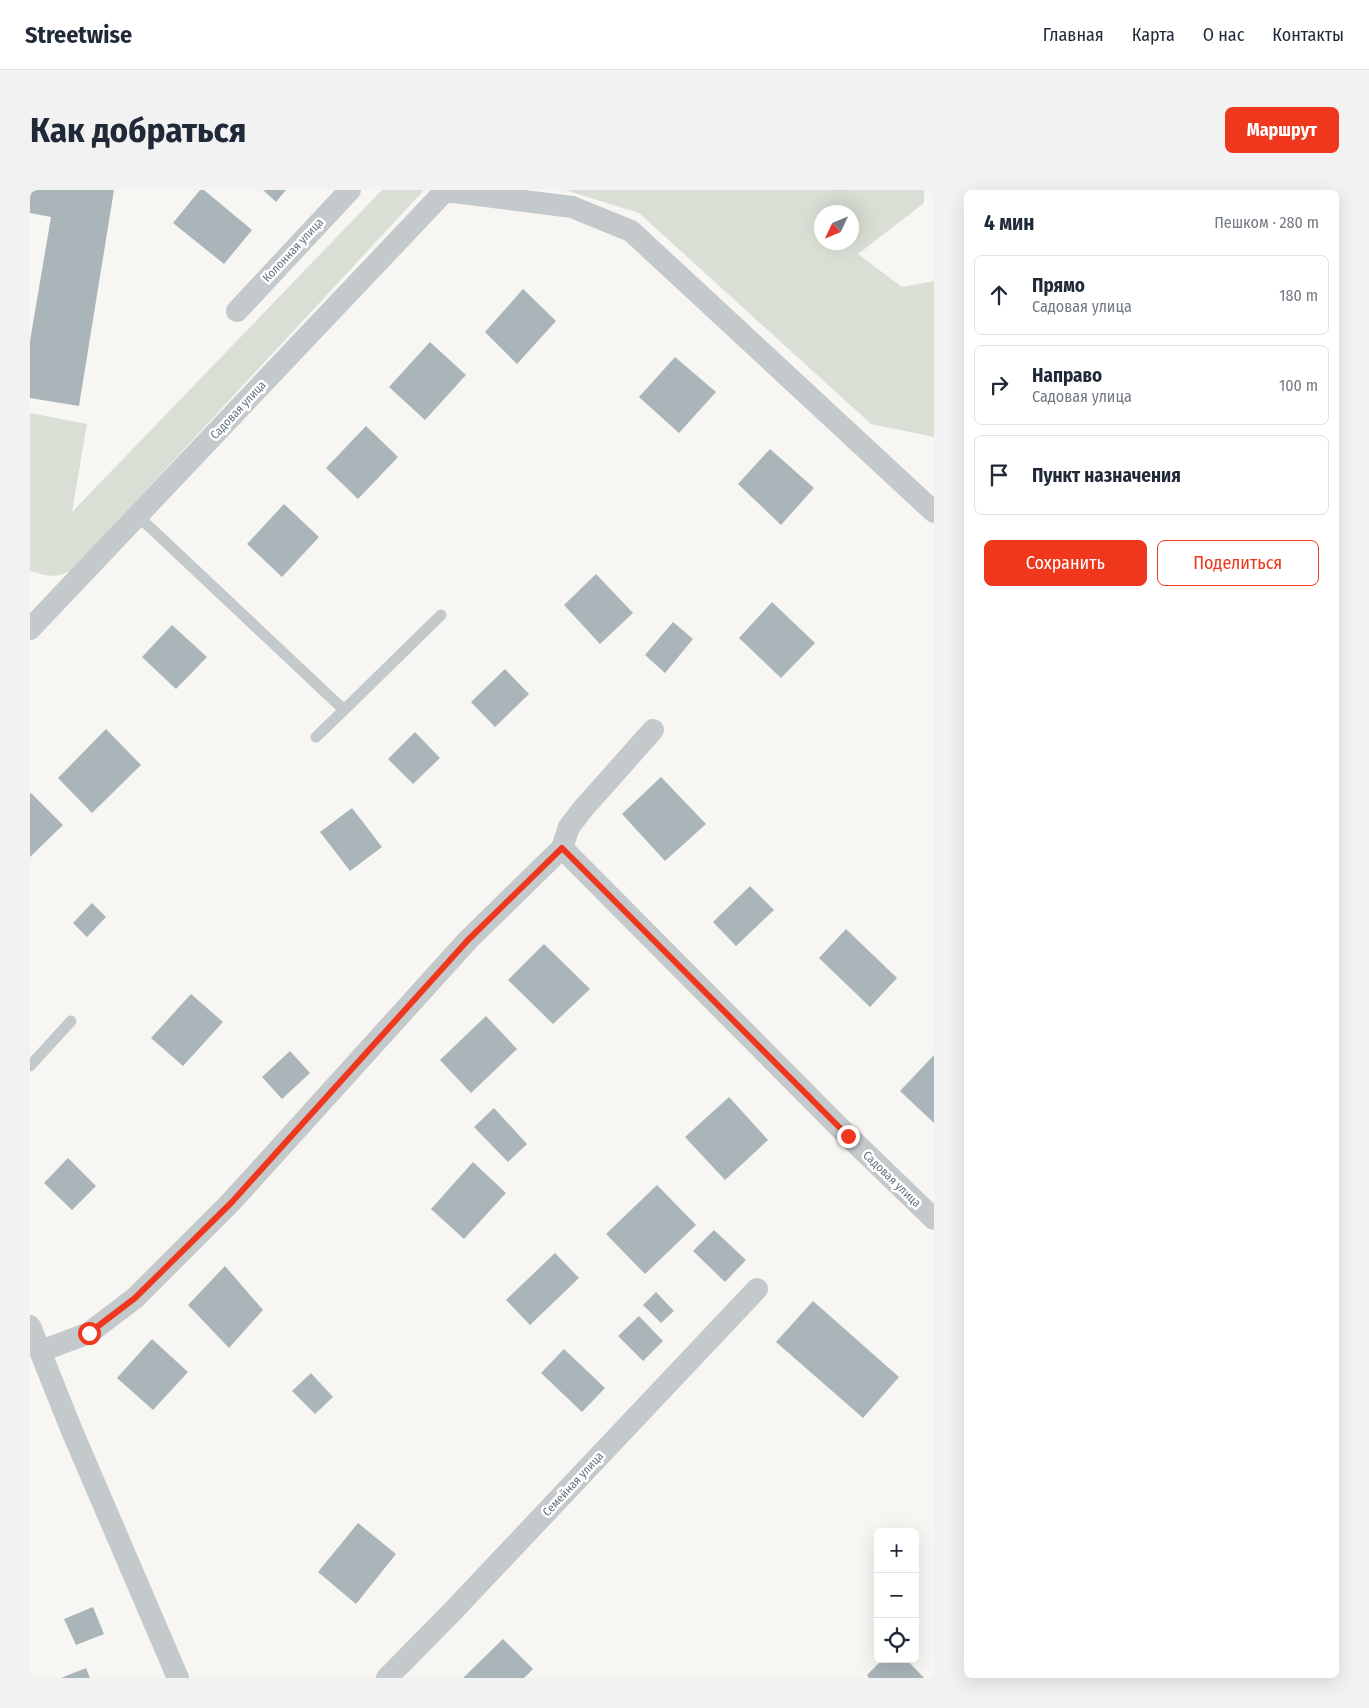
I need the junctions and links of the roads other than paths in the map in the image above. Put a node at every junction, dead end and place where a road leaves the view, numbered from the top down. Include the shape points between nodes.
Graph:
1 (350, 190) edge
2 (446, 190) edge
3 (236, 311) dead end
4 (934, 512) edge
5 (138, 516) junction
6 (441, 615) dead end
7 (32, 623) edge
8 (344, 710) junction
9 (653, 730) dead end
10 (316, 737) dead end
11 (562, 848) junction
12 (71, 1021) dead end
13 (30, 1066) edge
14 (934, 1219) edge
15 (758, 1289) dead end
16 (30, 1326) edge
17 (41, 1351) junction
18 (178, 1678) edge
19 (387, 1678) edge

1 - 3 street, Колонная улица
2 - 4 street via 572,207 631,231
2 - 5 street, Садовая улица
5 - 7 street, Садовая улица
5 - 8 lane
6 - 8 lane
8 - 10 lane
9 - 11 street via 582,810 570,827
11 - 14 street, Садовая улица
11 - 17 street via 468,940 232,1202 135,1298 89,1333
12 - 13 lane
15 - 19 street, Семейная улица
16 - 17 street
17 - 18 street

